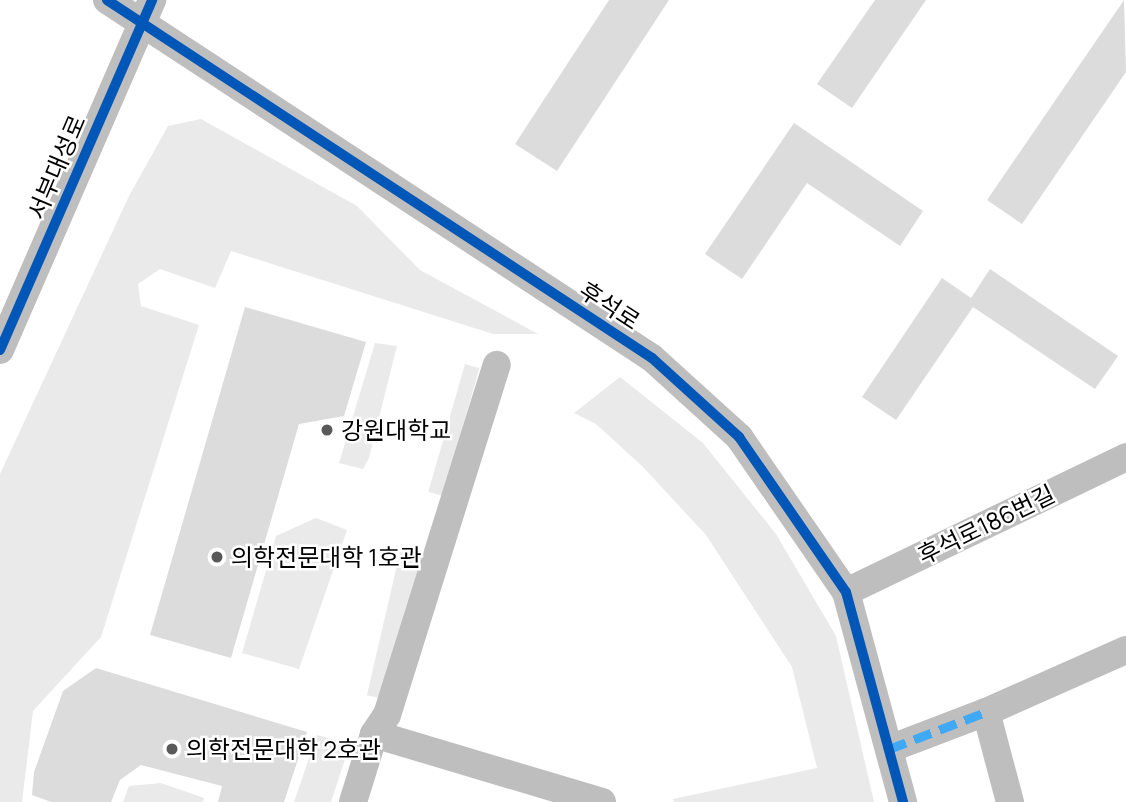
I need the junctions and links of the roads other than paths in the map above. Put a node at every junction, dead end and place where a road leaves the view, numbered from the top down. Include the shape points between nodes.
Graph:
1 (107, 0) edge
2 (146, 11) edge
3 (0, 350) edge
4 (496, 365) dead end
5 (1126, 457) edge
6 (846, 592) junction
7 (1126, 650) edge
8 (986, 712) junction
9 (374, 734) junction
10 (890, 750) junction
11 (353, 802) edge
12 (602, 802) edge
13 (902, 802) edge
14 (1010, 802) edge

1 - 2 street, 후석로
2 - 3 street, 서부대성로
2 - 6 street, 후석로 via 652,358 739,437
4 - 9 street via 387,715
5 - 6 street, 후석로186번길
6 - 10 street, 후석로
7 - 8 street
8 - 10 street
8 - 14 street
9 - 11 street
9 - 12 street
10 - 13 street, 후석로

